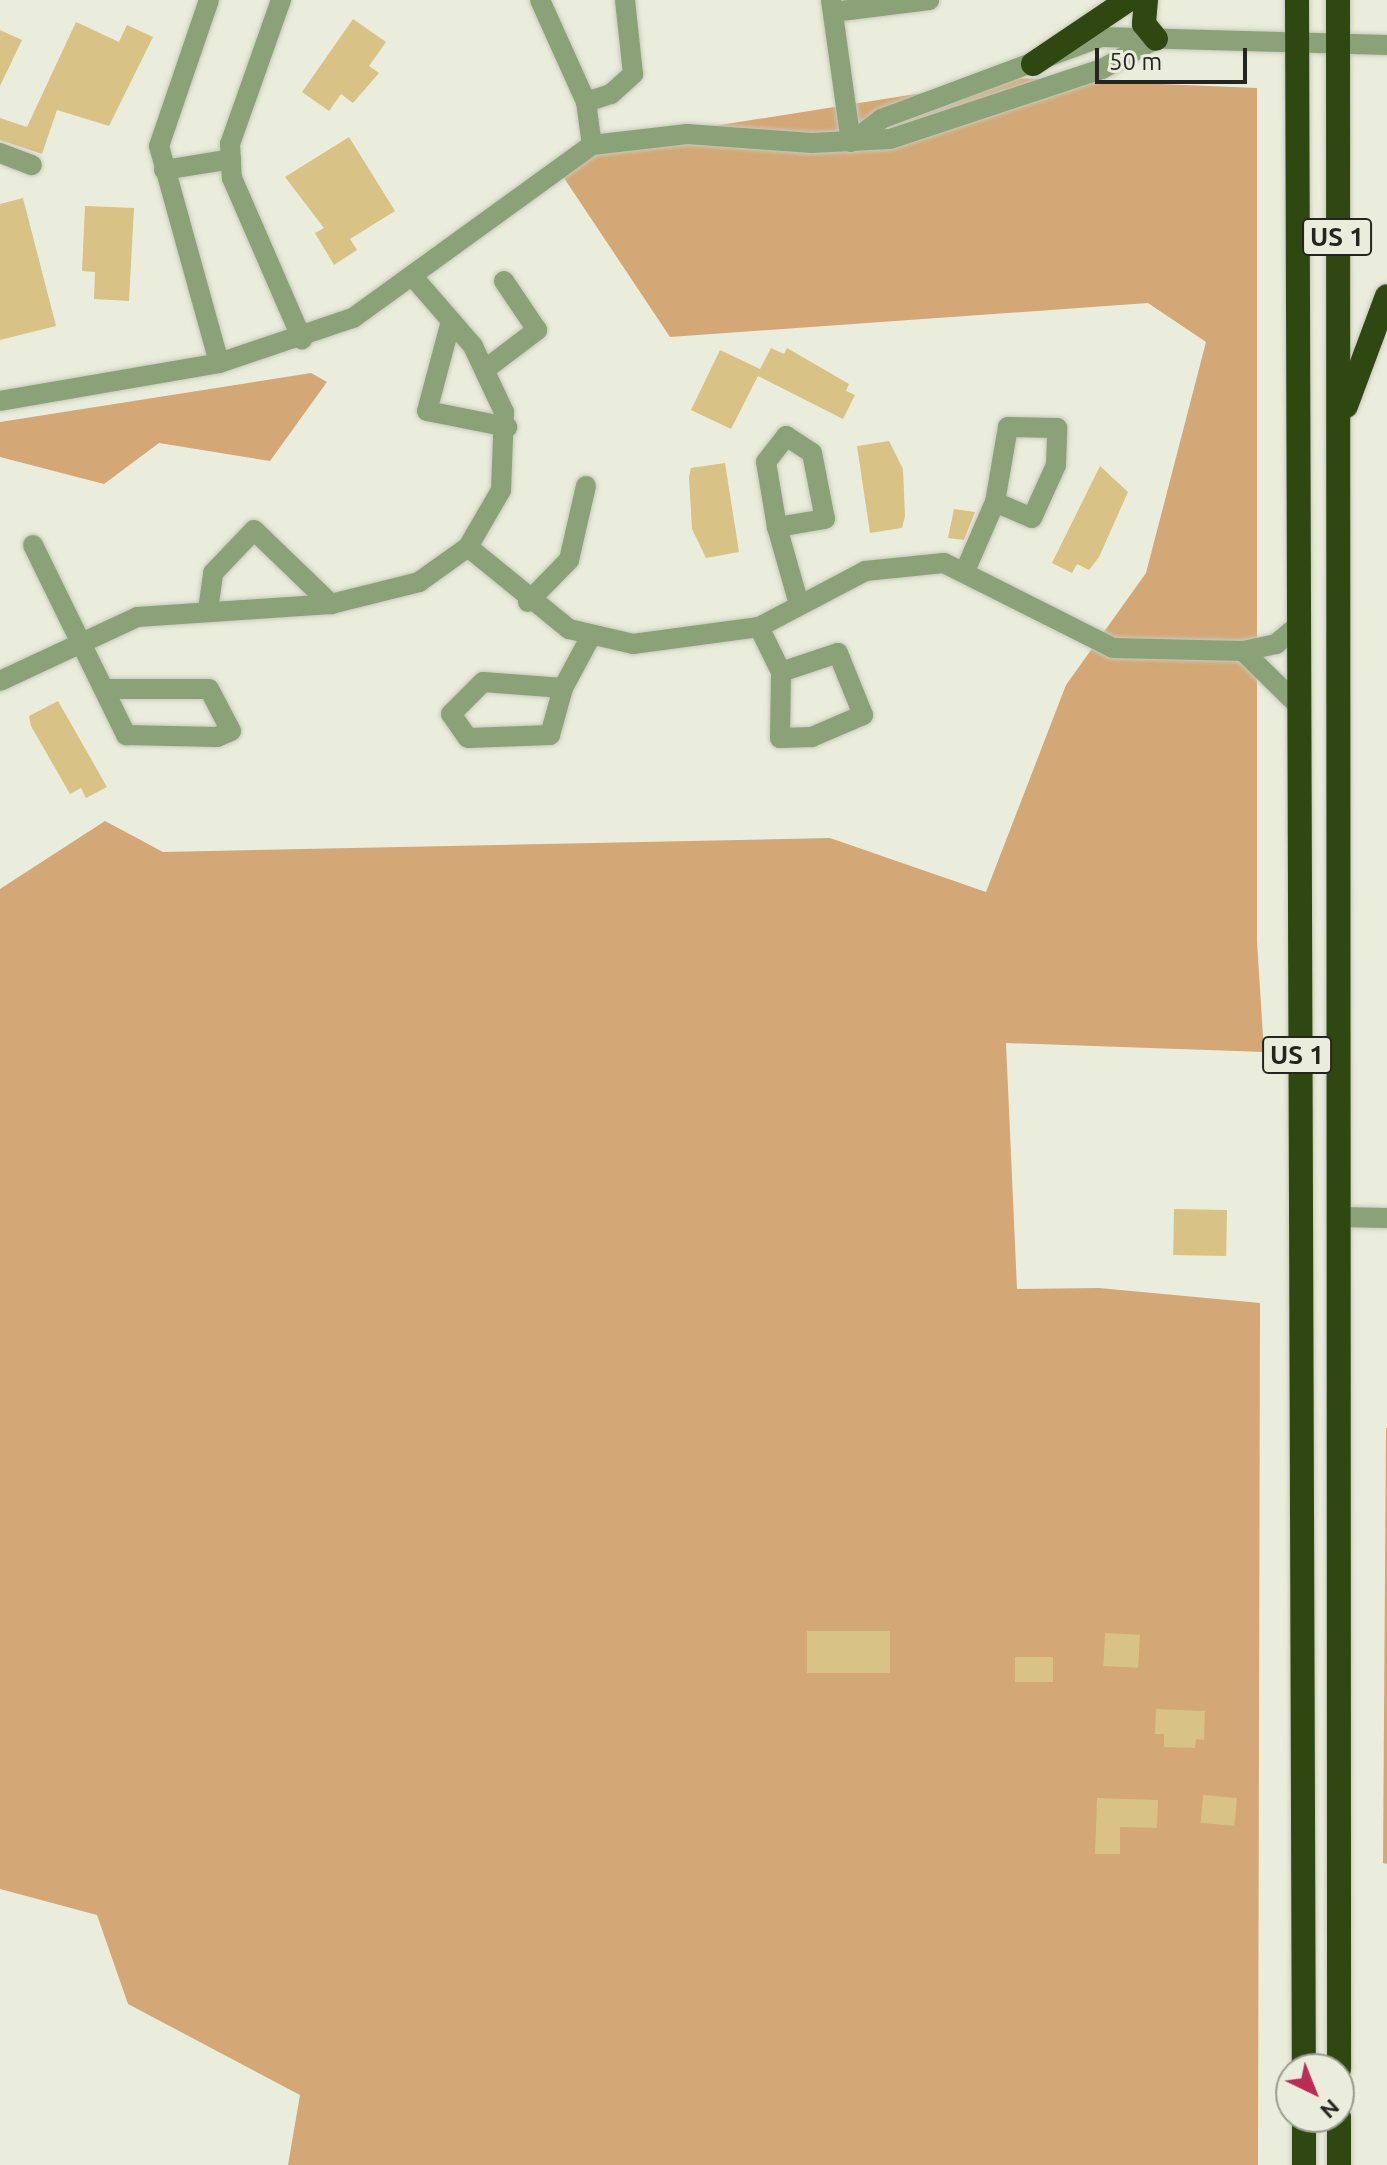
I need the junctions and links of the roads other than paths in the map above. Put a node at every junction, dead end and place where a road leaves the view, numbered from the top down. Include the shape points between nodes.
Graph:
1 (209, 0) edge
2 (281, 0) edge
3 (540, 0) edge
4 (625, 0) edge
5 (929, 0) edge
6 (1128, 0) edge
7 (1146, 0) edge
8 (1297, 0) edge
9 (1338, 0) edge
10 (832, 6) edge
11 (1156, 39) junction
12 (1296, 41) junction
13 (1337, 42) junction
14 (1387, 45) edge
15 (1033, 64) junction
16 (586, 102) junction
17 (851, 142) junction
18 (592, 145) junction
19 (0, 153) edge
20 (231, 159) junction
21 (32, 165) dead end
22 (164, 170) junction
23 (415, 279) junction
24 (504, 281) dead end
25 (1387, 296) edge
26 (451, 321) junction
27 (302, 339) junction
28 (219, 363) junction
29 (487, 368) junction
30 (0, 401) edge
31 (507, 427) junction
32 (1338, 432) junction
33 (586, 486) dead end
34 (995, 502) junction
35 (777, 527) dead end
36 (33, 545) dead end
37 (468, 547) junction
38 (965, 571) junction
39 (528, 602) junction
40 (331, 604) junction
41 (799, 604) junction
42 (208, 610) junction
43 (759, 627) junction
44 (1295, 628) junction
45 (591, 636) junction
46 (84, 643) junction
47 (1243, 651) junction
48 (781, 672) junction
49 (0, 681) edge
50 (563, 688) junction
51 (109, 689) junction
52 (1294, 701) junction
53 (1339, 1217) junction
54 (1387, 1218) edge
55 (1304, 2053) edge
56 (1339, 2053) edge
57 (1304, 2133) edge
58 (1339, 2133) edge
59 (1304, 2165) edge
60 (1339, 2165) edge

1 - 22 street via 162,126
2 - 20 street
3 - 16 street
4 - 16 street via 633,74 611,94
5 - 10 street
6 - 15 highway
7 - 11 highway via 1144,24
8 - 12 highway, US 1
9 - 13 highway, US 1
10 - 17 street
11 - 12 street
11 - 15 street via 1102,37
11 - 17 street via 1102,69 890,139
12 - 13 street
12 - 44 highway, US 1
13 - 14 street
13 - 32 highway, US 1
15 - 17 street via 881,119
16 - 18 street
17 - 18 street via 687,134
18 - 23 street
19 - 21 street
20 - 22 street
20 - 27 street via 232,178
22 - 28 street
23 - 26 street
23 - 27 street via 353,318
24 - 29 street via 537,330
25 - 32 highway
26 - 29 street
26 - 31 street via 427,411
27 - 28 street
28 - 30 street
29 - 31 street
31 - 37 street via 501,490
32 - 53 highway, US 1
33 - 39 street via 569,560
34 - 34 street via 1008,427 1057,428 1056,465 1032,518
34 - 38 street
35 - 41 street
36 - 46 street
37 - 39 street
37 - 40 street via 419,582
38 - 41 street via 944,563 865,571
38 - 47 street via 1113,648
39 - 45 street
40 - 42 street
40 - 42 street via 254,530 213,573
41 - 43 street
42 - 46 street via 137,617
43 - 45 street via 670,644
43 - 48 street
44 - 47 street via 1276,644
44 - 52 highway, US 1
45 - 50 street
46 - 49 street
46 - 51 street
47 - 52 street
48 - 48 street via 838,653 863,715 812,737 780,738
50 - 50 street via 550,735 468,738 451,714 483,682
51 - 51 street via 209,689 231,731 217,737 126,735
52 - 55 highway, US 1
53 - 54 street
53 - 56 highway, US 1
57 - 59 highway
58 - 60 highway

